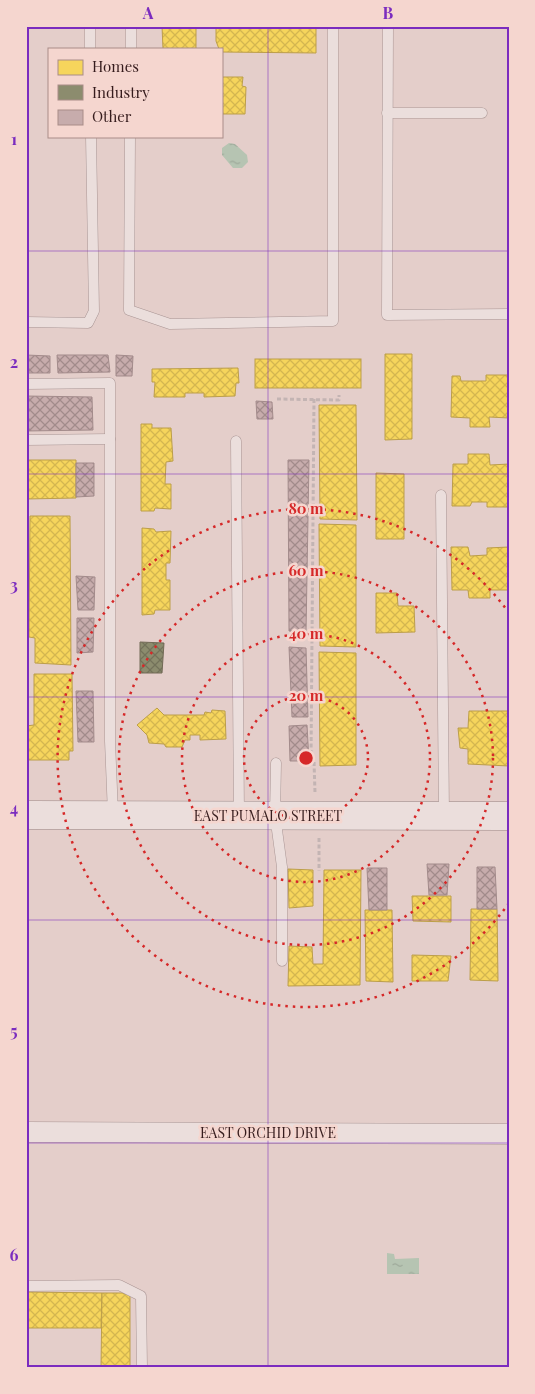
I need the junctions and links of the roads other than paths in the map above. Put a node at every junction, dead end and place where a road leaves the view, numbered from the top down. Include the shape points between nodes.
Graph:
1 (90, 26) edge
2 (131, 26) edge
3 (333, 26) edge
4 (388, 26) edge
5 (90, 48) edge
6 (131, 48) edge
7 (388, 113) junction
8 (482, 113) dead end
9 (92, 138) edge
10 (130, 138) edge
11 (509, 314) edge
12 (26, 322) edge
13 (26, 384) edge
14 (110, 439) junction
15 (26, 440) edge
16 (236, 441) dead end
17 (441, 495) dead end
18 (276, 763) dead end
19 (26, 815) edge
20 (113, 815) junction
21 (239, 816) junction
22 (275, 816) junction
23 (444, 816) junction
24 (509, 816) edge
25 (282, 962) dead end
26 (26, 1132) edge
27 (509, 1134) edge
28 (26, 1286) edge
29 (142, 1368) edge

1 - 5 lane
2 - 6 lane
3 - 10 lane via 333,321 170,324 130,310
4 - 7 lane
7 - 8 lane
7 - 11 lane via 388,315
9 - 12 lane via 94,311 88,323
13 - 14 lane via 110,383
14 - 15 lane
14 - 20 lane
16 - 21 lane
17 - 23 lane
18 - 22 lane
19 - 20 street, EAST PUMALO STREET
20 - 21 street, EAST PUMALO STREET
21 - 22 street, EAST PUMALO STREET
22 - 23 street, EAST PUMALO STREET
22 - 25 lane via 282,866
23 - 24 street, EAST PUMALO STREET
26 - 27 street, EAST ORCHID DRIVE
28 - 29 lane via 119,1285 141,1296

